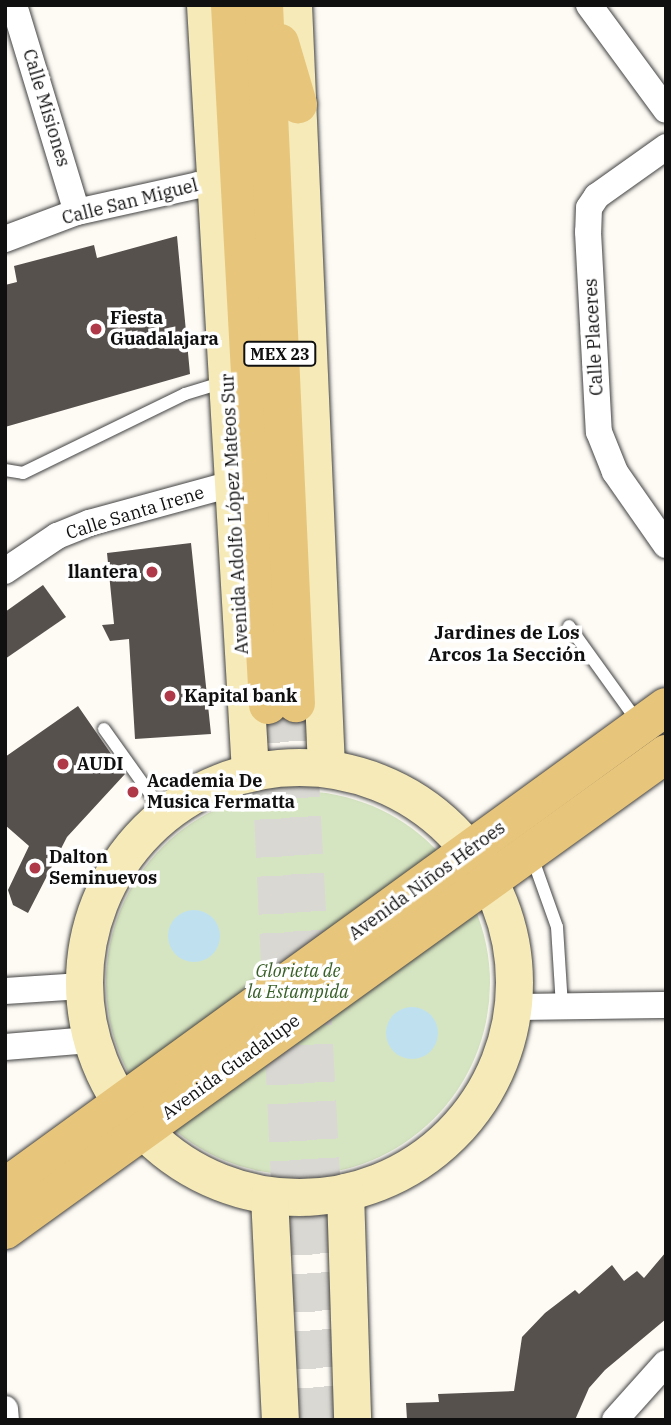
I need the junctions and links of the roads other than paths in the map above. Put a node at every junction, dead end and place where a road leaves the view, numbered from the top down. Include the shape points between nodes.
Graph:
1 (15, 5) edge
2 (205, 5) edge
3 (229, 5) edge
4 (266, 5) edge
5 (293, 5) edge
6 (589, 5) edge
7 (298, 104) junction
8 (666, 110) edge
9 (212, 124) junction
10 (666, 148) edge
11 (217, 181) junction
12 (77, 212) junction
13 (5, 239) edge
14 (228, 381) junction
15 (5, 470) edge
16 (232, 484) junction
17 (666, 545) edge
18 (5, 571) edge
19 (569, 626) dead end
20 (653, 716) edge
21 (104, 729) dead end
22 (666, 754) edge
23 (326, 767) junction
24 (250, 771) junction
25 (164, 813) junction
26 (469, 850) junction
27 (530, 852) junction
28 (491, 881) junction
29 (82, 986) junction
30 (5, 992) edge
31 (666, 1005) edge
32 (562, 1006) junction
33 (514, 1007) junction
34 (90, 1040) junction
35 (5, 1047) edge
36 (131, 1118) junction
37 (5, 1187) edge
38 (345, 1192) junction
39 (269, 1196) junction
40 (5, 1230) edge
41 (666, 1363) edge
42 (5, 1409) edge
43 (6, 1420) edge
44 (280, 1420) edge
45 (352, 1420) edge
46 (615, 1420) edge

1 - 12 street, Calle Misiones
2 - 9 main road, Avenida Adolfo López Mateos Sur
3 - 4 main road, Avenida Adolfo López Mateos Sur / MEX 23 via 282,704
3 - 9 main road
4 - 7 main road
5 - 7 main road
6 - 8 street
7 - 23 main road
9 - 11 main road, Avenida Adolfo López Mateos Sur
10 - 17 street, Calle Placeres via 597,196 589,208 588,232 599,432 615,472
11 - 12 street, Calle San Miguel
11 - 14 main road, Avenida Adolfo López Mateos Sur
12 - 13 street, Calle San Miguel
14 - 15 lane via 185,394 23,472
14 - 16 main road, Avenida Adolfo López Mateos Sur
16 - 18 street, Calle Santa Irene via 89,523 57,536
16 - 24 main road, Avenida Adolfo López Mateos Sur
19 - 20 lane
20 - 26 main road, Avenida Niños Héroes
21 - 25 lane
22 - 27 main road
23 - 24 main road
23 - 26 main road via 376,779 422,803
24 - 25 main road via 215,783
25 - 29 main road via 128,850 108,880 85,950
26 - 28 main road
26 - 36 main road, Avenida Niños Héroes
27 - 28 main road
27 - 32 lane via 558,927
28 - 33 main road via 512,942
28 - 36 main road, Avenida Guadalupe
29 - 30 street
29 - 34 main road
31 - 32 street
32 - 33 street
33 - 38 main road via 491,1080 445,1140 381,1181
34 - 35 street
34 - 36 main road
36 - 37 main road, Avenida Guadalupe
36 - 39 main road via 179,1162 229,1188
36 - 40 main road, Avenida Guadalupe
38 - 39 main road
38 - 45 main road
39 - 44 main road
41 - 46 street
42 - 43 street

